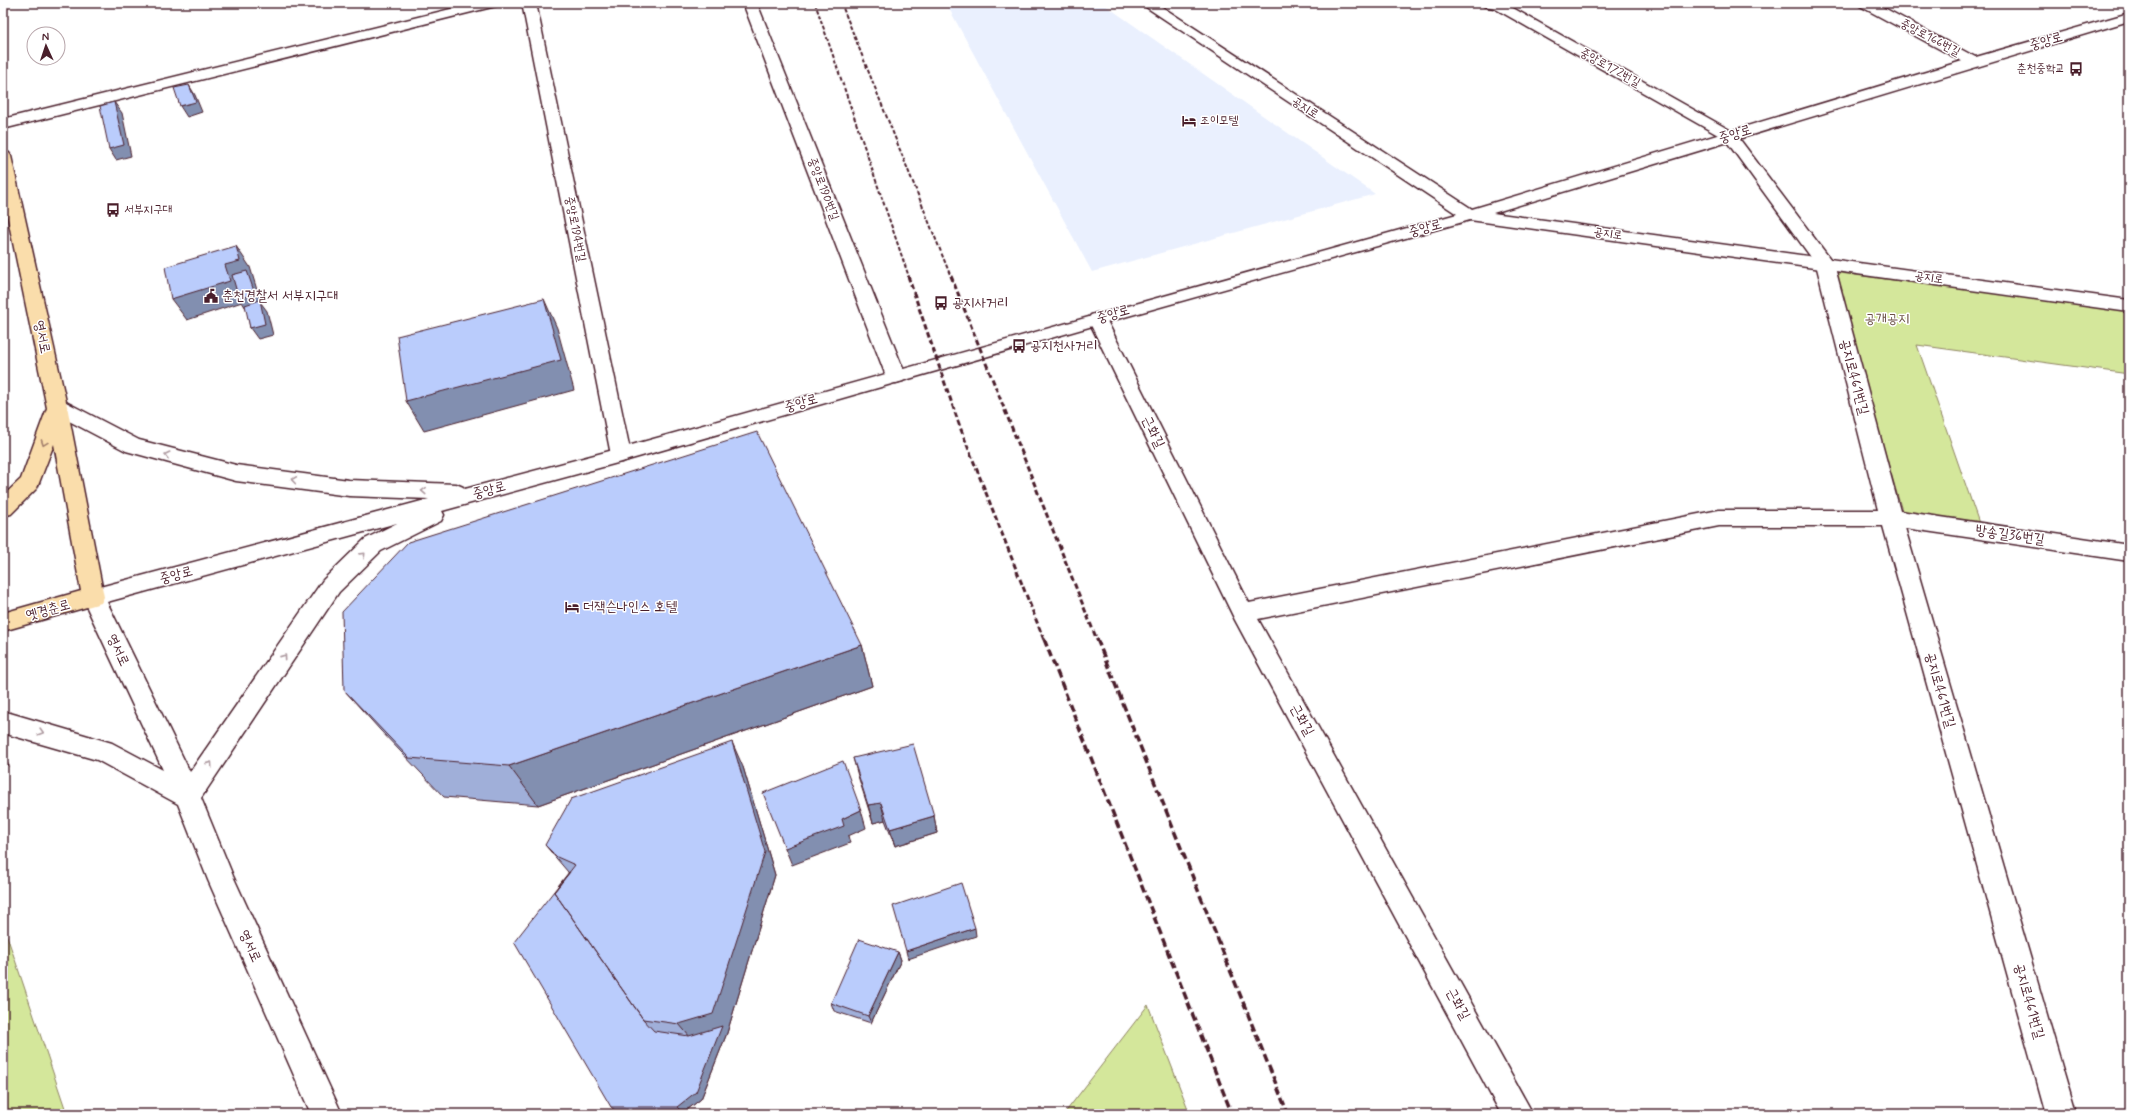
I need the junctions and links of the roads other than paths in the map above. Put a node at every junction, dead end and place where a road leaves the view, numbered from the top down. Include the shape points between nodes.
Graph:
1 (491, 3) edge
2 (529, 3) edge
3 (750, 3) edge
4 (1147, 3) edge
5 (1865, 3) edge
6 (1498, 4) edge
7 (2129, 17) edge
8 (1974, 62) junction
9 (3, 124) edge
10 (1730, 136) junction
11 (3, 156) edge
12 (1470, 216) junction
13 (1825, 264) junction
14 (2129, 306) edge
15 (1098, 319) junction
16 (896, 376) junction
17 (57, 406) junction
18 (621, 455) junction
19 (477, 493) junction
20 (3, 508) edge
21 (1891, 518) junction
22 (2129, 553) edge
23 (93, 597) junction
24 (1243, 613) junction
25 (3, 622) edge
26 (3, 722) edge
27 (188, 796) junction
28 (327, 1114) edge
29 (1518, 1114) edge
30 (2061, 1114) edge

1 - 9 street
2 - 18 street, 중앙로194번길
3 - 16 street, 중앙로190번길
4 - 12 street, 공지로
5 - 8 street, 중앙로166번길
6 - 10 street, 중앙로172번길
7 - 8 street, 중앙로
8 - 10 street, 중앙로
10 - 12 street, 중앙로
10 - 13 street
11 - 17 main road, 영서로
12 - 13 street, 공지로
12 - 15 street, 중앙로
13 - 14 street, 공지로
13 - 21 street, 공지로461번길
15 - 16 street, 중앙로
15 - 24 street, 근화길
16 - 18 street, 중앙로
19 -> 17 street via 349,488 236,473 133,446
17 -> 20 main road via 30,483
17 - 23 main road, 영서로
18 - 19 street, 중앙로
19 - 23 street, 중앙로
27 -> 19 street via 331,586 373,545
21 - 22 street, 방송길36번길
21 - 24 street, 방송길36번길 via 1719,518
21 - 30 street, 공지로461번길
23 - 25 main road, 옛경춘로
23 - 27 street, 영서로
24 - 29 street, 근화길
26 -> 27 street via 103,751
27 - 28 street, 영서로 via 221,880

